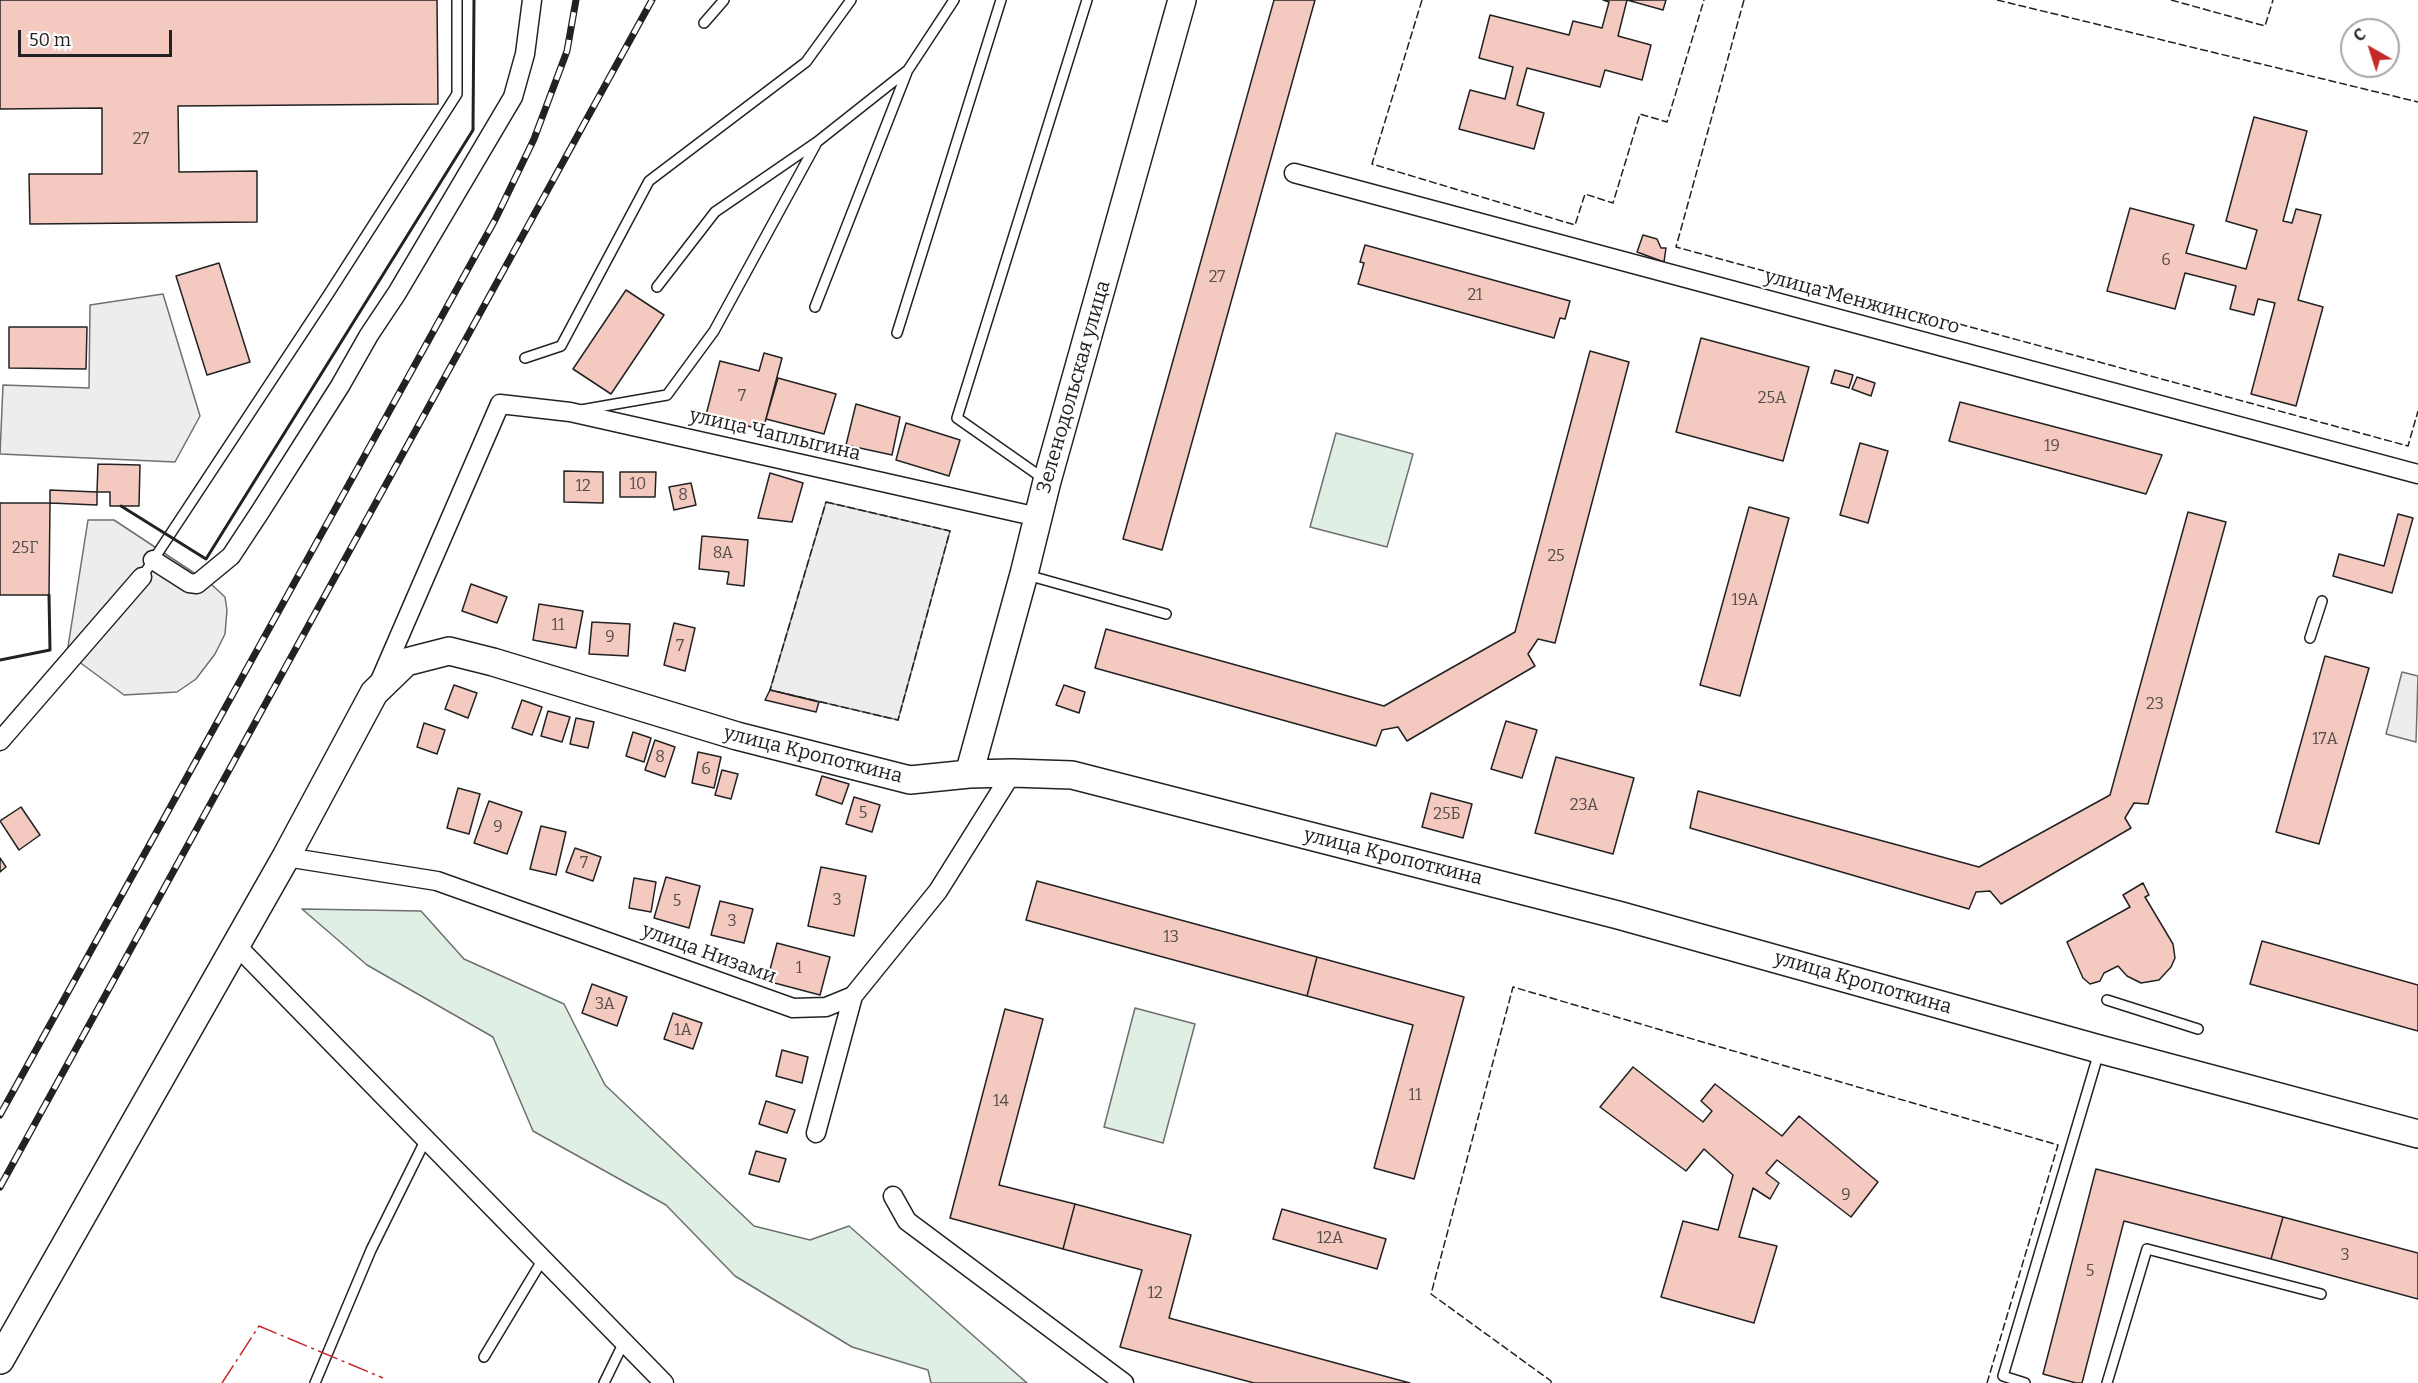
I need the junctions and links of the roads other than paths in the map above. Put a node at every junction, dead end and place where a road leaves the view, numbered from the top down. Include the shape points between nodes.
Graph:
1 (457, 0) edge
2 (532, 0) edge
3 (724, 0) edge
4 (851, 0) edge
5 (954, 0) edge
6 (1001, 0) edge
7 (1087, 0) edge
8 (1182, 0) edge
9 (704, 23) dead end
10 (908, 70) junction
11 (817, 142) junction
12 (1294, 173) dead end
13 (657, 288) dead end
14 (815, 307) dead end
15 (897, 333) dead end
16 (525, 358) dead end
17 (570, 412) junction
18 (2418, 474) edge
19 (1047, 481) junction
20 (1038, 517) junction
21 (153, 560) junction
22 (1024, 574) junction
23 (142, 577) joint
24 (2322, 601) dead end
25 (1166, 614) dead end
26 (2310, 638) dead end
27 (374, 693) junction
28 (2, 734) edge
29 (1012, 772) junction
30 (969, 774) junction
31 (286, 857) junction
32 (236, 945) junction
33 (853, 996) junction
34 (2107, 1000) dead end
35 (2198, 1029) dead end
36 (2099, 1049) junction
37 (816, 1133) dead end
38 (2418, 1134) edge
39 (426, 1139) junction
40 (893, 1196) dead end
41 (543, 1259) junction
42 (2321, 1294) dead end
43 (624, 1342) junction
44 (484, 1357) dead end
45 (0, 1360) edge
46 (315, 1383) edge
47 (604, 1383) edge
48 (664, 1383) edge
49 (1124, 1383) edge
50 (2025, 1383) edge
51 (2107, 1383) edge

1 - 21 lane via 457,94
2 - 21 street via 525,54 513,97 340,386 231,556 197,584
3 - 9 lane
4 - 16 lane via 806,62 649,181 561,346
5 - 10 lane
6 - 15 lane
7 - 19 lane via 957,418
8 - 19 street, Зеленодольская улица
10 - 11 lane
10 - 14 lane
11 - 13 lane via 715,212
11 - 17 lane via 714,331 668,395
12 - 18 street, улица Менжинского
17 - 20 street, улица Чаплыгина
17 - 27 street, улица Чаплыгина via 500,404
19 - 20 street, Зеленодольская улица
20 - 22 street, Зеленодольская улица
21 - 23 lane
22 - 25 lane
22 - 30 street, Зеленодольская улица
23 - 28 street
24 - 26 lane
27 - 30 street, улица Кропоткина via 406,662 448,651 737,736 910,780
27 - 31 street, улица Кропоткина
29 - 30 street, улица Кропоткина
29 - 33 street, улица Низами via 938,891
29 - 36 street, улица Кропоткина via 1072,774 1618,915
31 - 32 street, улица Кропоткина
31 - 33 street, улица Низами via 437,881 793,1008 826,1007
32 - 39 street
32 - 45 street, улица Кропоткина
33 - 37 street
34 - 35 lane
36 - 38 street, улица Кропоткина
36 - 50 lane via 2003,1376
39 - 41 street
39 - 46 lane via 371,1250
40 - 49 street via 907,1221
41 - 43 street
41 - 44 lane
42 - 51 lane via 2147,1249
43 - 47 lane
43 - 48 street

